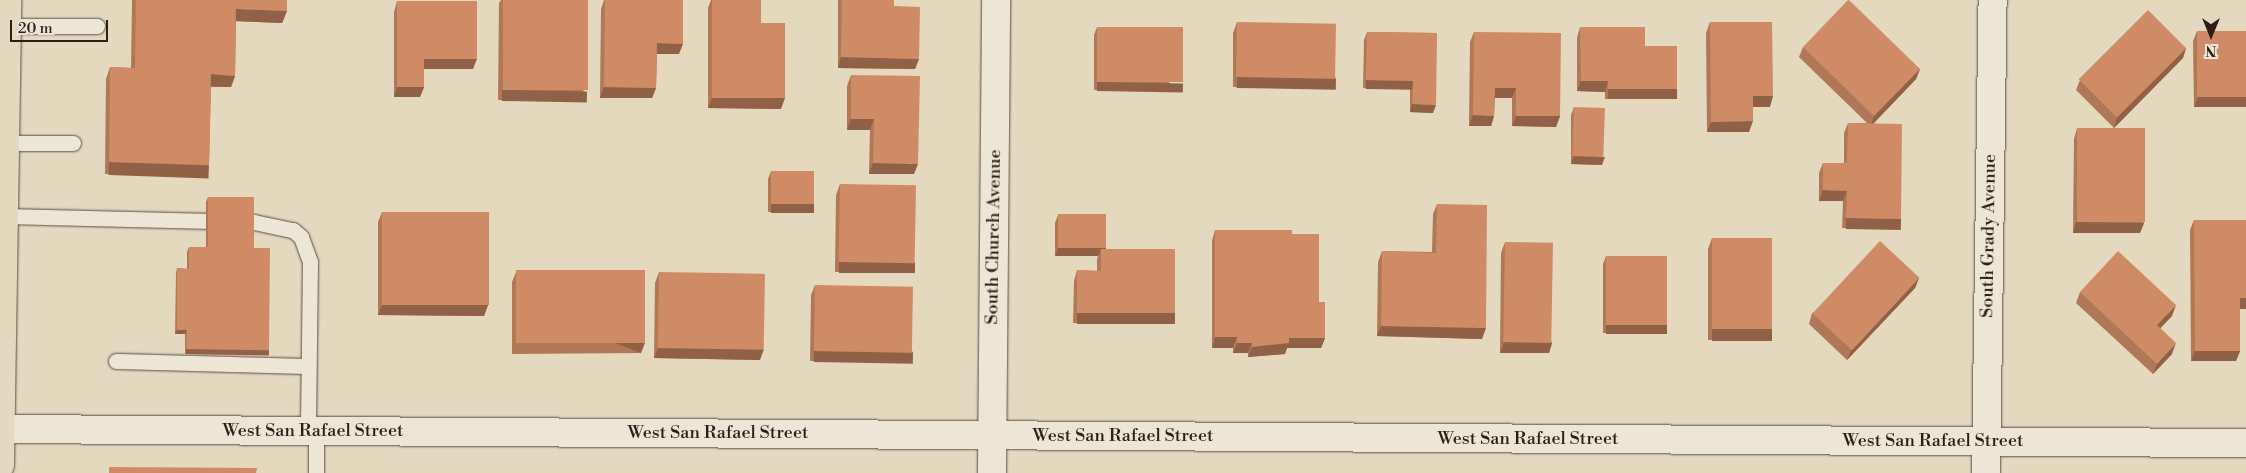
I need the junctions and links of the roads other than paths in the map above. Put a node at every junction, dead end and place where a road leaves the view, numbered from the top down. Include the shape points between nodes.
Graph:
1 (996, 0) edge
2 (1993, 0) edge
3 (7, 13) edge
4 (97, 26) dead end
5 (6, 143) junction
6 (73, 144) dead end
7 (3, 177) edge
8 (5, 216) junction
9 (116, 361) dead end
10 (308, 366) junction
11 (0, 429) edge
12 (312, 431) junction
13 (993, 435) junction
14 (1986, 442) junction
15 (2246, 443) edge
16 (0, 465) edge
17 (316, 473) edge
18 (992, 473) edge
19 (1986, 473) edge

1 - 13 street, South Church Avenue
2 - 14 street, South Grady Avenue
3 - 4 lane
3 - 5 main road
5 - 6 lane
5 - 7 main road
7 - 8 main road
8 - 10 lane via 254,222 293,230 302,238 310,262
8 - 11 main road
9 - 10 lane
10 - 12 lane
11 - 12 street, West San Rafael Street
11 - 16 main road
12 - 13 street, West San Rafael Street
12 - 17 lane
13 - 14 street, West San Rafael Street
13 - 18 street, South Church Avenue
14 - 15 street, West San Rafael Street
14 - 19 street, South Grady Avenue

